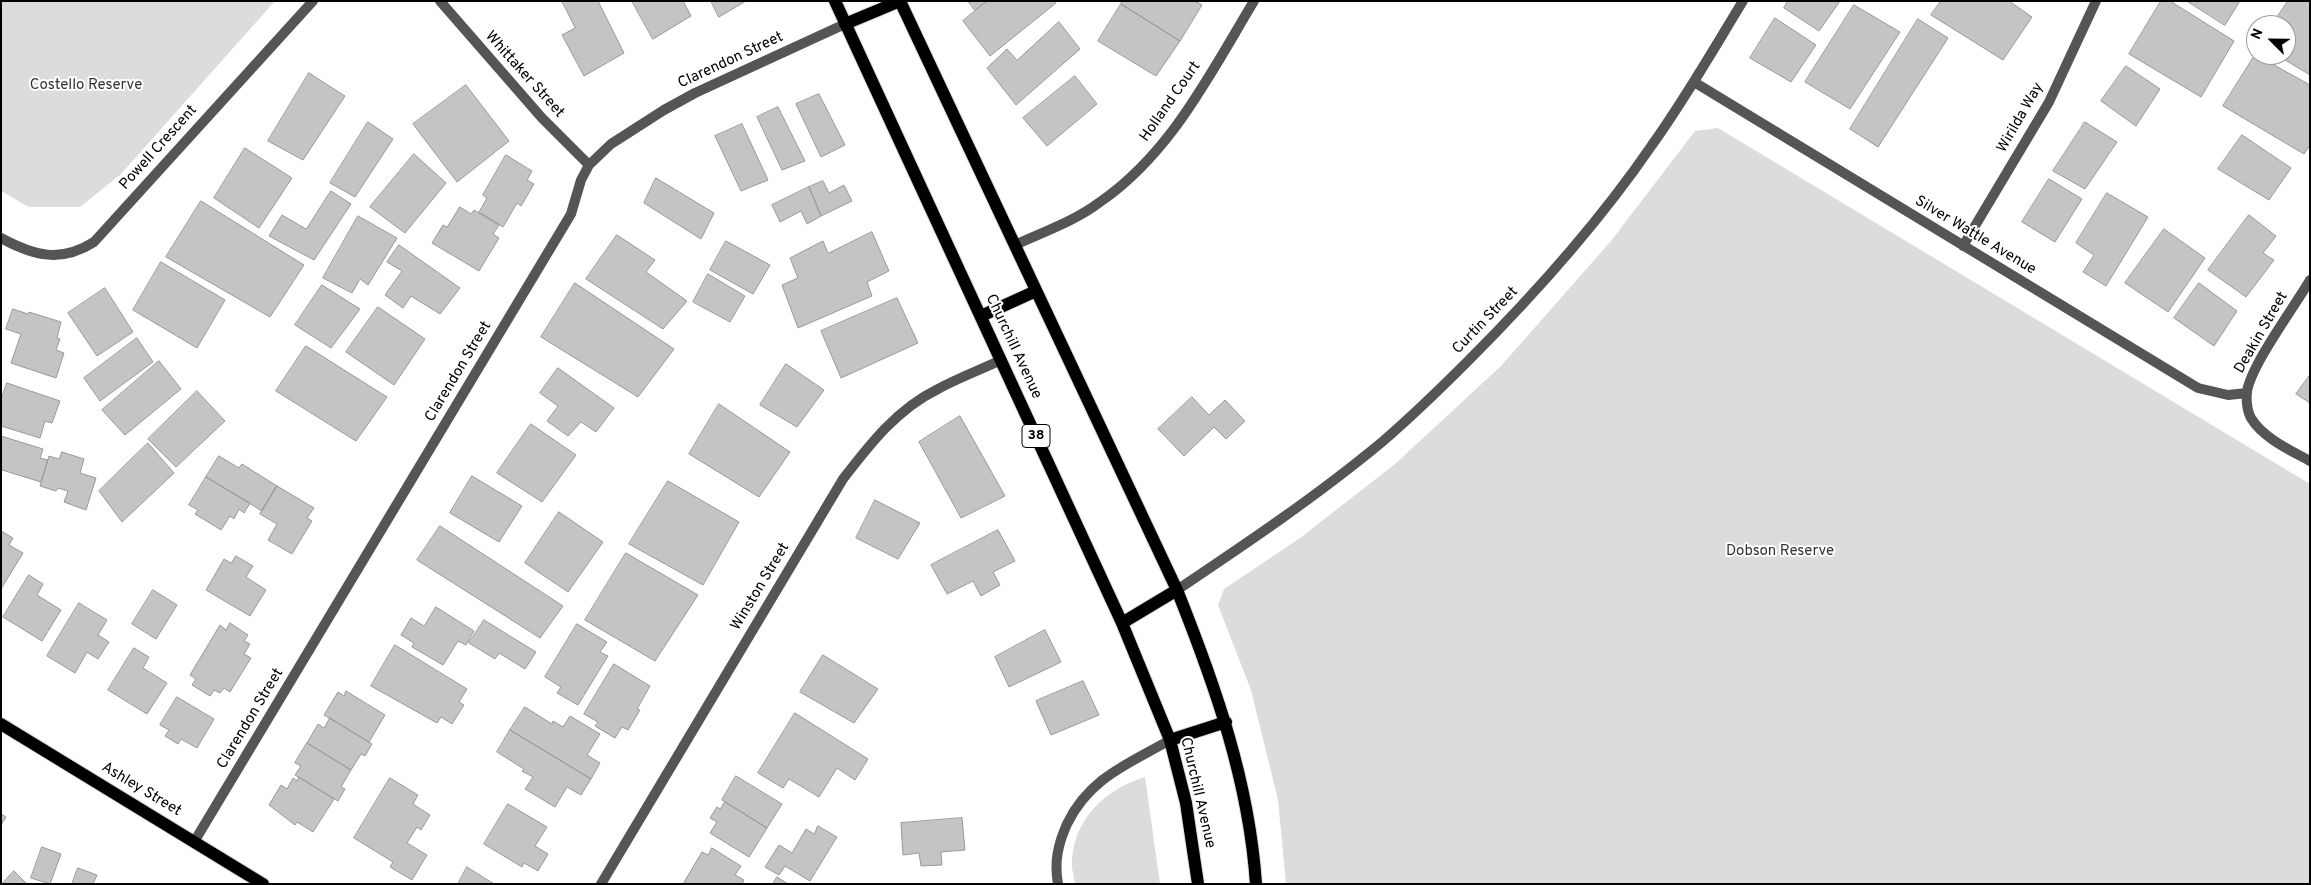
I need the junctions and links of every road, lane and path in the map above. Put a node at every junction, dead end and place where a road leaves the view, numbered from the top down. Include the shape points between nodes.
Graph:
1 (313, 1) edge
2 (440, 1) edge
3 (835, 1) edge
4 (900, 1) edge
5 (1254, 1) edge
6 (1743, 1) edge
7 (2096, 1) edge
8 (845, 24) junction
9 (1694, 82) junction
10 (589, 165) junction
11 (1, 238) edge
12 (1015, 245) junction
13 (1963, 246) junction
14 (2310, 280) edge
15 (1036, 291) junction
16 (981, 316) junction
17 (1001, 360) junction
18 (2247, 393) junction
19 (2310, 461) edge
20 (1177, 590) junction
21 (1122, 622) junction
22 (1226, 722) junction
23 (1, 724) edge
24 (1170, 740) junction
25 (194, 842) junction
26 (263, 884) edge
27 (601, 884) edge
28 (1058, 884) edge
29 (1198, 884) edge
30 (1256, 884) edge

1 - 11 street, Powell Crescent via 94,242 67,255 49,256 28,251
2 - 10 street, Whittaker Street via 542,118
3 - 8 main road, Churchill Avenue / 38
4 - 8 main road
4 - 12 main road
5 - 12 street, Holland Court via 1206,82 1160,149 1100,203
6 - 9 street, Curtin Street
7 - 13 street, Wirilda Way via 2049,102
8 - 10 street, Clarendon Street via 664,110 611,144
8 - 16 main road, Churchill Avenue / 38
9 - 13 street, Silver Wattle Avenue
9 - 20 street, Curtin Street via 1600,216 1501,328 1433,395 1325,488
10 - 25 street, Clarendon Street via 571,214
12 - 15 main road
13 - 18 street, Silver Wattle Avenue via 2198,388 2228,394
14 - 18 street, Deakin Street via 2260,362
15 - 16 main road
15 - 20 main road
16 - 17 main road, Churchill Avenue / 38
17 - 21 main road, Churchill Avenue / 38
17 - 27 street, Winston Street via 937,389 904,410 881,431 843,479
18 - 19 street, Deakin Street via 2248,410 2257,425 2268,436
20 - 21 main road
20 - 22 main road
21 - 24 main road, Churchill Avenue / 38
22 - 24 main road
22 - 30 main road via 1243,792
23 - 25 main road, Ashley Street
24 - 28 street via 1107,775 1079,802 1060,840 1056,860
24 - 29 main road, Churchill Avenue / 38 via 1186,803
25 - 26 main road, Ashley Street

